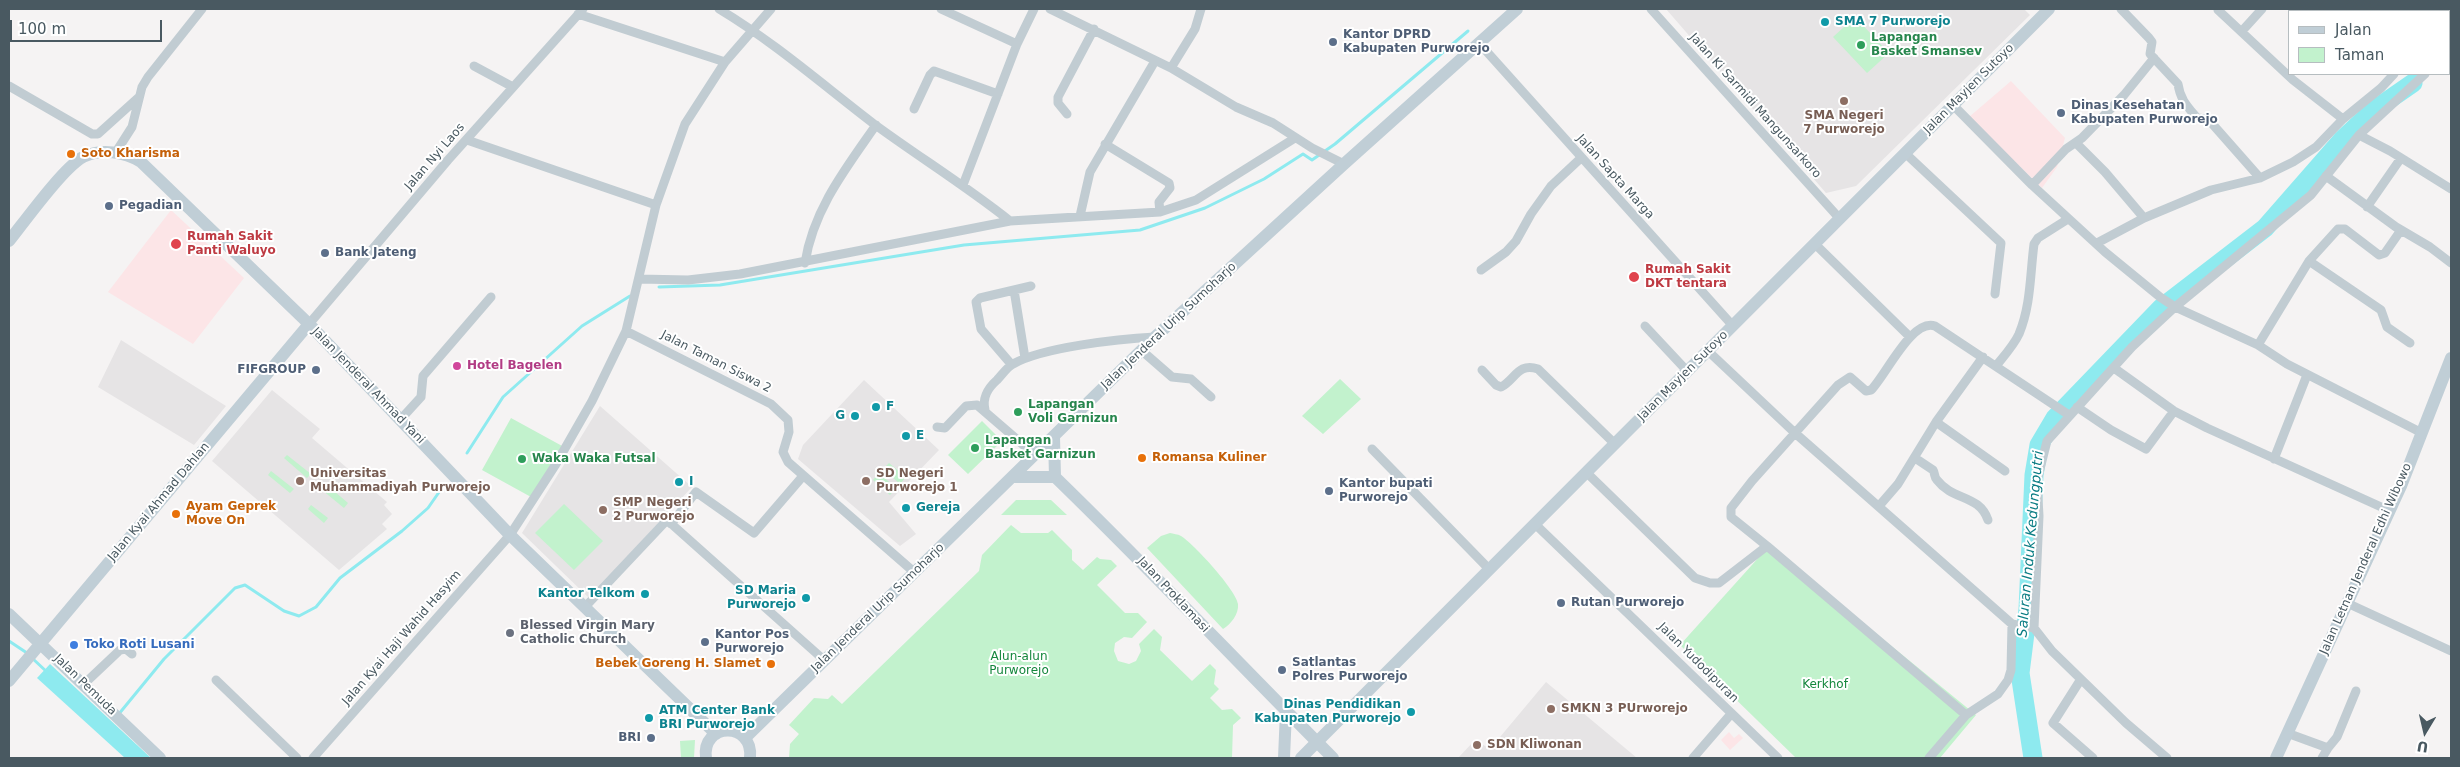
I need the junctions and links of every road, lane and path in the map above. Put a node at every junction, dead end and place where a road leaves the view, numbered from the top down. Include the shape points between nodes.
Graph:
1 (202, 9) edge
2 (719, 9) edge
3 (771, 9) edge
4 (941, 9) edge
5 (1034, 9) edge
6 (1050, 9) edge
7 (1201, 9) edge
8 (1518, 9) edge
9 (1651, 9) edge
10 (2049, 9) edge
11 (2121, 9) edge
12 (2262, 9) edge
13 (2218, 10) dead end
14 (580, 11) edge
15 (753, 29) junction
16 (1094, 29) junction
17 (2242, 31) junction
18 (1479, 43) junction
19 (1017, 44) junction
20 (2154, 58) junction
21 (1155, 60) junction
22 (725, 62) junction
23 (474, 66) dead end
24 (1171, 68) junction
25 (2393, 75) edge
26 (2424, 75) edge
27 (9, 86) edge
28 (513, 87) junction
29 (998, 94) junction
30 (139, 97) junction
31 (1953, 105) junction
32 (914, 109) dead end
33 (1067, 114) dead end
34 (2343, 119) junction
35 (876, 125) junction
36 (2359, 135) junction
37 (1295, 138) junction
38 (466, 140) junction
39 (2076, 143) junction
40 (1106, 144) junction
41 (116, 152) junction
42 (1905, 153) junction
43 (1581, 158) junction
44 (2401, 158) junction
45 (1338, 161) junction
46 (2326, 176) junction
47 (2260, 178) junction
48 (963, 185) junction
49 (2032, 185) junction
50 (2451, 189) edge
51 (656, 205) junction
52 (2367, 207) junction
53 (1160, 212) junction
54 (1080, 216) junction
55 (2144, 218) junction
56 (1840, 219) junction
57 (2068, 219) junction
58 (1010, 221) junction
59 (2401, 230) junction
60 (9, 241) edge
61 (2097, 243) junction
62 (1815, 244) junction
63 (2309, 261) junction
64 (805, 262) junction
65 (2451, 263) edge
66 (1481, 270) dead end
67 (639, 279) junction
68 (1031, 286) dead end
69 (1014, 290) junction
70 (1995, 294) dead end
71 (491, 296) dead end
72 (2173, 305) junction
73 (309, 324) junction
74 (1645, 326) dead end
75 (1733, 326) junction
76 (626, 331) junction
77 (1155, 337) junction
78 (1910, 337) junction
79 (2258, 344) junction
80 (2410, 344) dead end
81 (1141, 350) junction
82 (1708, 351) junction
83 (1983, 357) junction
84 (1025, 358) junction
85 (2451, 358) edge
86 (1011, 364) junction
87 (1996, 366) junction
88 (2114, 368) junction
89 (1482, 370) dead end
90 (1688, 372) junction
91 (2306, 375) junction
92 (1210, 397) dead end
93 (2076, 407) junction
94 (985, 410) junction
95 (2174, 410) junction
96 (2067, 414) junction
97 (400, 420) junction
98 (1936, 422) junction
99 (937, 427) dead end
100 (1795, 433) junction
101 (2422, 433) junction
102 (1054, 437) junction
103 (1616, 444) junction
104 (1372, 449) dead end
105 (1035, 455) junction
106 (1915, 458) junction
107 (2274, 459) junction
108 (2005, 471) dead end
109 (1587, 473) junction
110 (803, 476) junction
111 (1014, 477) junction
112 (1055, 477) junction
113 (1879, 506) junction
114 (2390, 511) junction
115 (1988, 520) dead end
116 (672, 524) junction
117 (1535, 524) junction
118 (510, 535) junction
119 (1767, 546) junction
120 (1490, 570) junction
121 (914, 572) junction
122 (2347, 603) junction
123 (584, 608) junction
124 (9, 614) edge
125 (2024, 626) junction
126 (41, 644) junction
127 (2451, 651) edge
128 (132, 654) dead end
129 (824, 660) junction
130 (12, 677) edge
131 (2082, 679) junction
132 (216, 680) dead end
133 (84, 684) junction
134 (2356, 691) dead end
135 (1286, 711) junction
136 (1731, 714) junction
137 (1966, 715) junction
138 (2287, 732) junction
139 (716, 734) junction
140 (745, 738) junction
141 (1318, 743) junction
142 (2328, 748) junction
143 (160, 758) edge
144 (297, 758) edge
145 (313, 758) edge
146 (706, 758) edge
147 (750, 758) edge
148 (1284, 758) edge
149 (1301, 758) edge
150 (1333, 758) edge
151 (1693, 758) edge
152 (1778, 758) edge
153 (1930, 758) edge
154 (2093, 758) edge
155 (2167, 758) edge
156 (2276, 758) edge
157 (2322, 758) edge

1 - 30 street via 148,77
2 - 15 street
3 - 15 street, Jalan Kyai Haji Wahid Hasyim
4 - 19 street
5 - 19 street
6 - 16 street
7 - 24 street via 1195,29
8 - 18 main road, Jalan Jenderal Urip Sumoharjo
9 - 56 street, Jalan Ki Sarmidi Mangunsarkoro
10 - 31 main road, Jalan Mayjen Sutoyo
11 - 20 street via 2152,42 2149,52
12 - 17 street
13 - 17 street
14 - 22 street
14 - 28 street, Jalan Nyi Laos
15 - 22 street, Jalan Kyai Haji Wahid Hasyim
15 - 35 street
16 - 21 street
16 - 33 street via 1058,97 1058,103
17 - 34 street via 2293,80
18 - 43 street, Jalan Sapta Marga
18 - 45 main road, Jalan Jenderal Urip Sumoharjo
19 - 29 street
20 - 39 street via 2124,95
20 - 47 street via 2178,84 2181,98 2197,118 2208,119
21 - 24 street
21 - 40 street
22 - 51 street, Jalan Kyai Haji Wahid Hasyim via 685,124
23 - 28 street
24 - 37 street
25 - 34 street
26 - 36 street
27 - 30 street via 92,134 106,128
28 - 38 street, Jalan Nyi Laos
29 - 32 street via 934,71
29 - 48 street
30 - 41 street via 132,127
31 - 42 main road, Jalan Mayjen Sutoyo
31 - 49 street
34 - 47 street via 2316,147
35 - 48 street
35 - 64 street via 823,206 808,238
36 - 44 street
36 - 46 street
37 - 45 street
37 - 53 street via 1196,200
38 - 51 street
38 - 73 street, Jalan Nyi Laos
39 - 49 street via 2066,149
39 - 55 street
40 - 53 street via 1169,183 1170,188 1159,202
40 - 54 street via 1090,172
41 - 60 main road, Jalan Jenderal Ahmad Yani via 95,153 72,166
41 - 73 main road, Jalan Jenderal Ahmad Yani via 129,154 142,162
42 - 56 main road, Jalan Mayjen Sutoyo
42 - 70 street via 2001,243
43 - 66 street via 1551,186 1516,241
43 - 75 street, Jalan Sapta Marga
44 - 50 street
44 - 52 street
45 - 77 main road, Jalan Jenderal Urip Sumoharjo
46 - 52 street
46 - 72 street via 2311,195
47 - 55 street via 2211,190
48 - 58 street
49 - 57 street
51 - 67 street, Jalan Kyai Haji Wahid Hasyim
52 - 59 street
53 - 54 street
54 - 58 street
55 - 61 street
56 - 62 main road, Jalan Mayjen Sutoyo
57 - 61 street
57 - 87 street via 2034,244 2025,317 2018,336
58 - 64 street
59 - 63 street via 2384,253 2379,254 2344,229 2338,229
59 - 65 street
61 - 72 street
62 - 75 main road, Jalan Mayjen Sutoyo
62 - 78 street
63 - 79 street
63 - 80 street via 2381,310 2384,324
64 - 67 street via 688,280
67 - 76 street, Jalan Kyai Haji Wahid Hasyim
68 - 69 street
69 - 84 street
69 - 86 street via 980,298 976,302 981,329
71 - 97 street via 423,376 421,397
72 - 79 street
72 - 88 street
73 - 97 main road, Jalan Jenderal Ahmad Yani
73 - 126 main road, Jalan Kyai Ahmad Dahlan
74 - 90 street
75 - 82 main road, Jalan Mayjen Sutoyo
76 - 110 street, Jalan Taman Siswa 2 via 771,404 788,420 790,427 784,457
76 - 118 street, Jalan Kyai Haji Wahid Hasyim via 592,401
77 - 81 main road, Jalan Jenderal Urip Sumoharjo
77 - 84 street via 1092,344
78 - 83 street via 1922,327 1933,325
78 - 100 street via 1871,390 1866,391 1848,376
79 - 91 street
81 - 92 street via 1172,377 1191,379
81 - 102 main road, Jalan Jenderal Urip Sumoharjo
82 - 90 main road, Jalan Mayjen Sutoyo
82 - 100 street
83 - 87 street
83 - 98 street
84 - 86 street
85 - 101 main road, Jalan Letnan Jenderal Edhi Wibowo
86 - 94 street via 986,393
87 - 96 street
88 - 93 street
88 - 95 street
89 - 103 street via 1502,387 1517,371 1529,367 1538,369
90 - 103 main road, Jalan Mayjen Sutoyo
91 - 101 street
91 - 107 street
93 - 95 street via 2146,450
93 - 96 street
94 - 99 street via 977,404 966,406 945,428
94 - 105 street
95 - 107 street
96 - 125 street via 2047,441 2037,481 2039,536
97 - 118 main road, Jalan Jenderal Ahmad Yani
98 - 106 street
98 - 108 street
100 - 113 street
100 - 119 street via 1731,508 1731,517
101 - 114 main road, Jalan Letnan Jenderal Edhi Wibowo
102 - 105 main road, Jalan Jenderal Urip Sumoharjo
102 - 112 main road
103 - 109 main road, Jalan Mayjen Sutoyo
104 - 120 street
105 - 111 main road, Jalan Jenderal Urip Sumoharjo
106 - 113 street
106 - 115 street via 1933,470 1940,484 1980,506
107 - 114 street
109 - 117 main road, Jalan Mayjen Sutoyo
109 - 119 street via 1701,581 1719,583
110 - 116 street via 754,533 696,492
110 - 121 street, Jalan Taman Siswa 2
111 - 112 main road
111 - 121 main road, Jalan Jenderal Urip Sumoharjo
112 - 135 main road, Jalan Proklamasi via 1133,552
113 - 125 street
114 - 122 main road, Jalan Letnan Jenderal Edhi Wibowo
116 - 123 street via 667,520
116 - 129 street
117 - 120 main road, Jalan Mayjen Sutoyo
117 - 136 street, Jalan Yudodipuran
118 - 123 main road, Jalan Jenderal Ahmad Yani
118 - 145 street, Jalan Kyai Haji Wahid Hasyim
119 - 137 street
120 - 141 main road, Jalan Mayjen Sutoyo
121 - 129 main road, Jalan Jenderal Urip Sumoharjo
122 - 127 street
122 - 138 main road, Jalan Letnan Jenderal Edhi Wibowo
123 - 139 main road, Jalan Jenderal Ahmad Yani
124 - 126 main road, Jalan Pemuda
125 - 131 street
125 - 137 street via 2008,680 1998,694
126 - 130 main road, Jalan Kyai Ahmad Dahlan
126 - 133 main road, Jalan Pemuda
128 - 133 street via 126,649 120,650
129 - 140 main road, Jalan Jenderal Urip Sumoharjo
131 - 154 street via 2053,723
131 - 155 street
132 - 144 street
133 - 143 main road, Jalan Pemuda
134 - 142 street via 2337,737
135 - 141 main road, Jalan Proklamasi
135 - 148 main road
136 - 151 street
136 - 152 street, Jalan Yudodipuran
137 - 153 street
138 - 142 street
138 - 156 main road, Jalan Letnan Jenderal Edhi Wibowo
139 - 140 main road via 728,730
139 - 146 main road via 706,747
140 - 147 main road
141 - 149 main road, Jalan Mayjen Sutoyo
141 - 150 main road, Jalan Proklamasi
142 - 157 street

